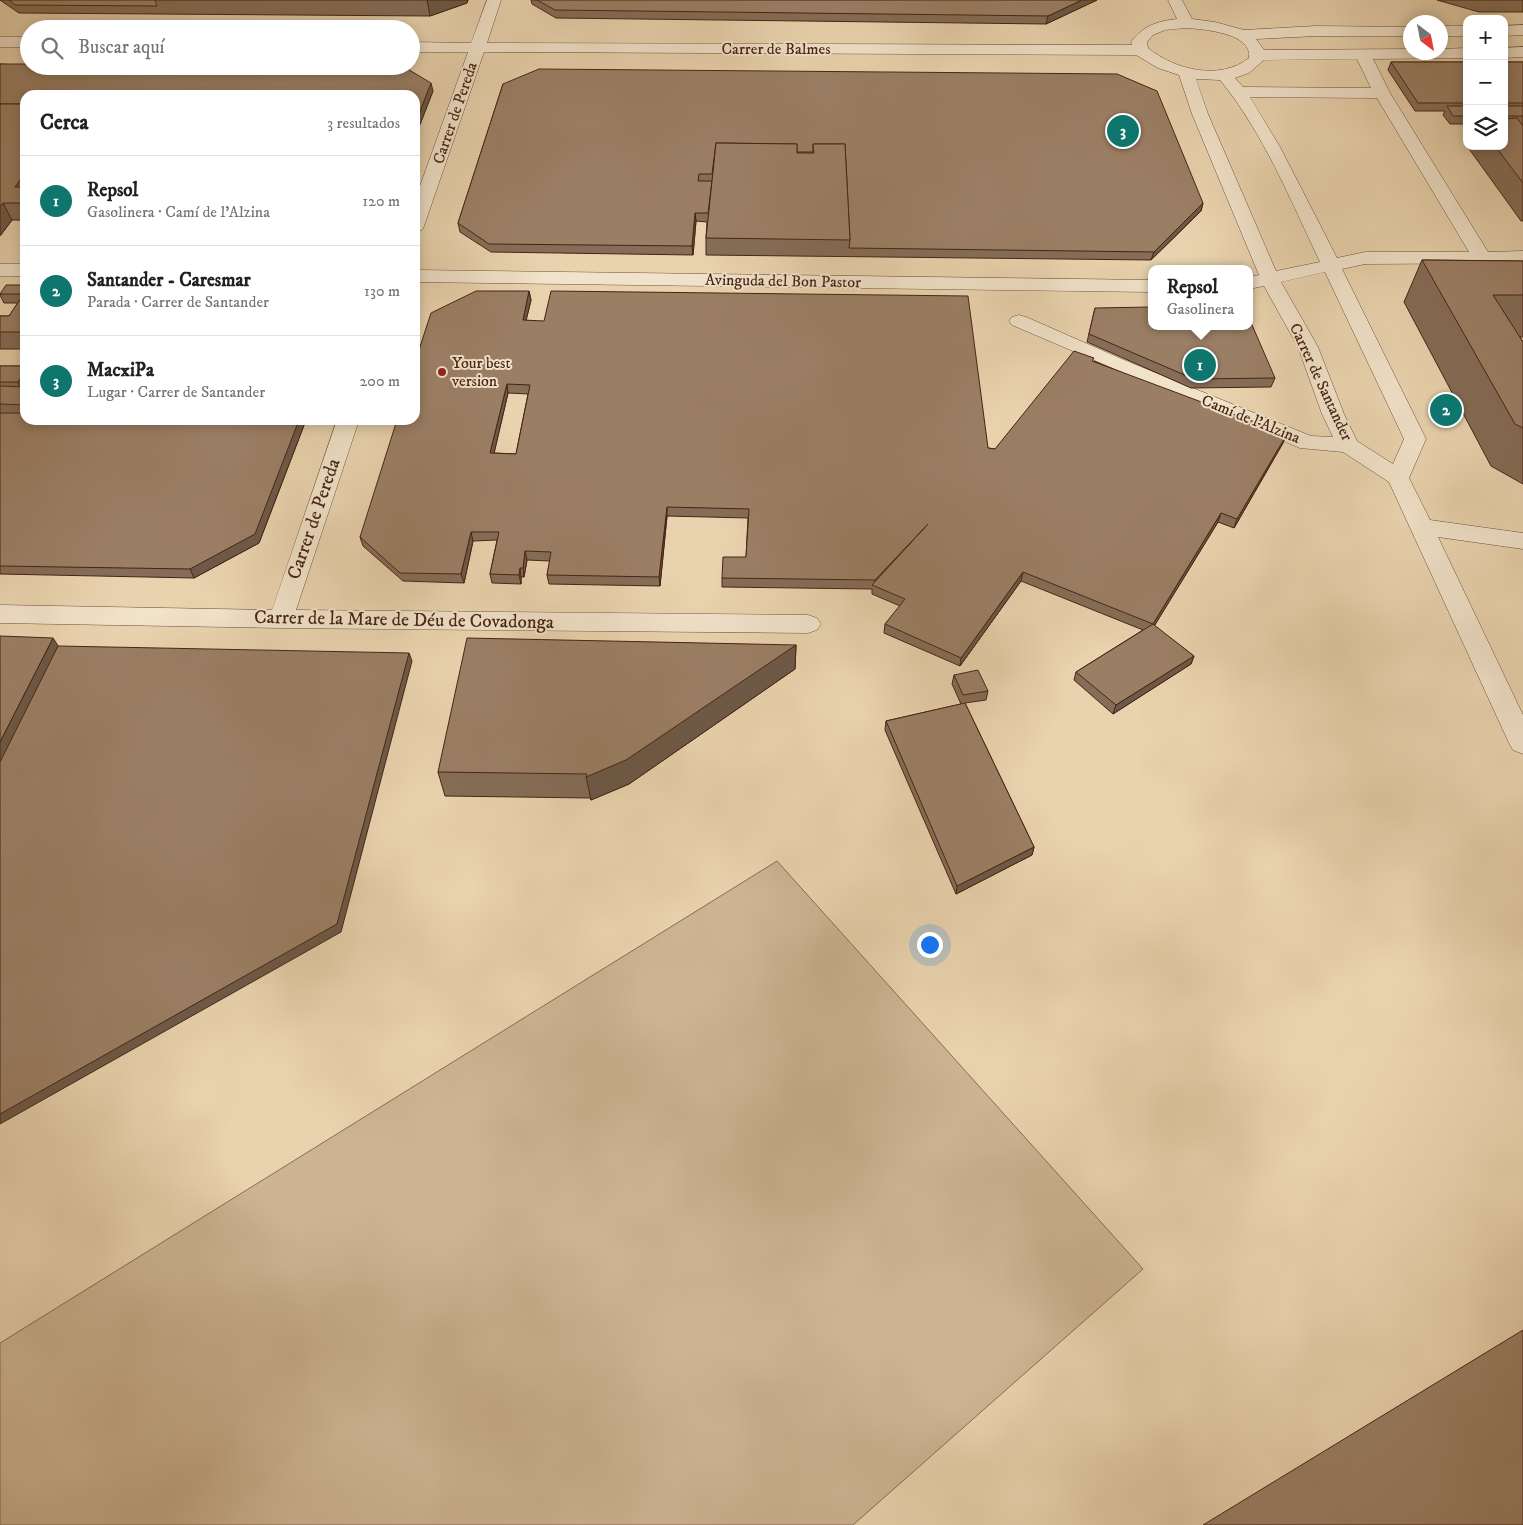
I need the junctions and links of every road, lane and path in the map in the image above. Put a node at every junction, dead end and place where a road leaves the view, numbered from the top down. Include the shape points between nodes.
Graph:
1 (494, 0) edge
2 (1175, 0) edge
3 (1186, 23) junction
4 (1523, 30) edge
5 (1403, 31) edge
6 (1448, 31) edge
7 (1463, 31) edge
8 (1508, 31) edge
9 (1241, 35) junction
10 (0, 42) edge
11 (20, 42) edge
12 (420, 47) edge
13 (478, 47) junction
14 (1140, 50) junction
15 (1523, 52) edge
16 (1463, 53) edge
17 (1508, 53) edge
18 (1363, 55) junction
19 (1258, 56) junction
20 (1186, 73) junction
21 (1224, 74) junction
22 (1240, 92) junction
23 (1382, 93) junction
24 (420, 212) edge
25 (1523, 257) edge
26 (1489, 258) junction
27 (1332, 265) junction
28 (0, 270) edge
29 (20, 270) edge
30 (1523, 271) edge
31 (420, 276) edge
32 (1270, 279) junction
33 (1253, 282) edge
34 (1148, 286) edge
35 (1019, 321) dead end
36 (346, 425) edge
37 (1348, 445) junction
38 (1398, 478) junction
39 (1420, 526) junction
40 (1523, 540) edge
41 (0, 614) edge
42 (281, 619) junction
43 (808, 624) dead end
44 (1523, 743) edge

1 - 13 street, Carrer de Pereda
2 - 3 street
3 - 9 street via 1224,28
3 - 14 street via 1168,24 1143,34
4 - 8 street
5 - 9 street
6 - 7 street
9 - 19 street via 1256,48
10 - 11 street
12 - 13 street, Carrer de Balmes
13 - 14 street, Carrer de Balmes
13 - 24 street, Carrer de Pereda
14 - 20 street via 1157,63
15 - 17 street
16 - 18 street
18 - 19 street
18 - 23 street
19 - 21 street via 1248,67
20 - 21 street
20 - 32 street, Carrer de Santander via 1200,114
21 - 22 street
22 - 23 street
22 - 27 street
23 - 26 street via 1465,227
25 - 26 street
26 - 27 street via 1365,258
26 - 30 street
27 - 32 street
27 - 38 street via 1415,439
28 - 29 street
31 - 34 street, Avinguda del Bon Pastor
32 - 33 street
32 - 37 street, Carrer de Santander via 1308,347
35 - 37 street, Camí de l'Alzina via 1308,443
36 - 42 street, Carrer de Pereda
37 - 38 street, Carrer de Santander
38 - 39 street
39 - 40 street
39 - 44 street
41 - 42 street, Carrer de la Mare de Déu de Covadonga
42 - 43 street, Carrer de la Mare de Déu de Covadonga

